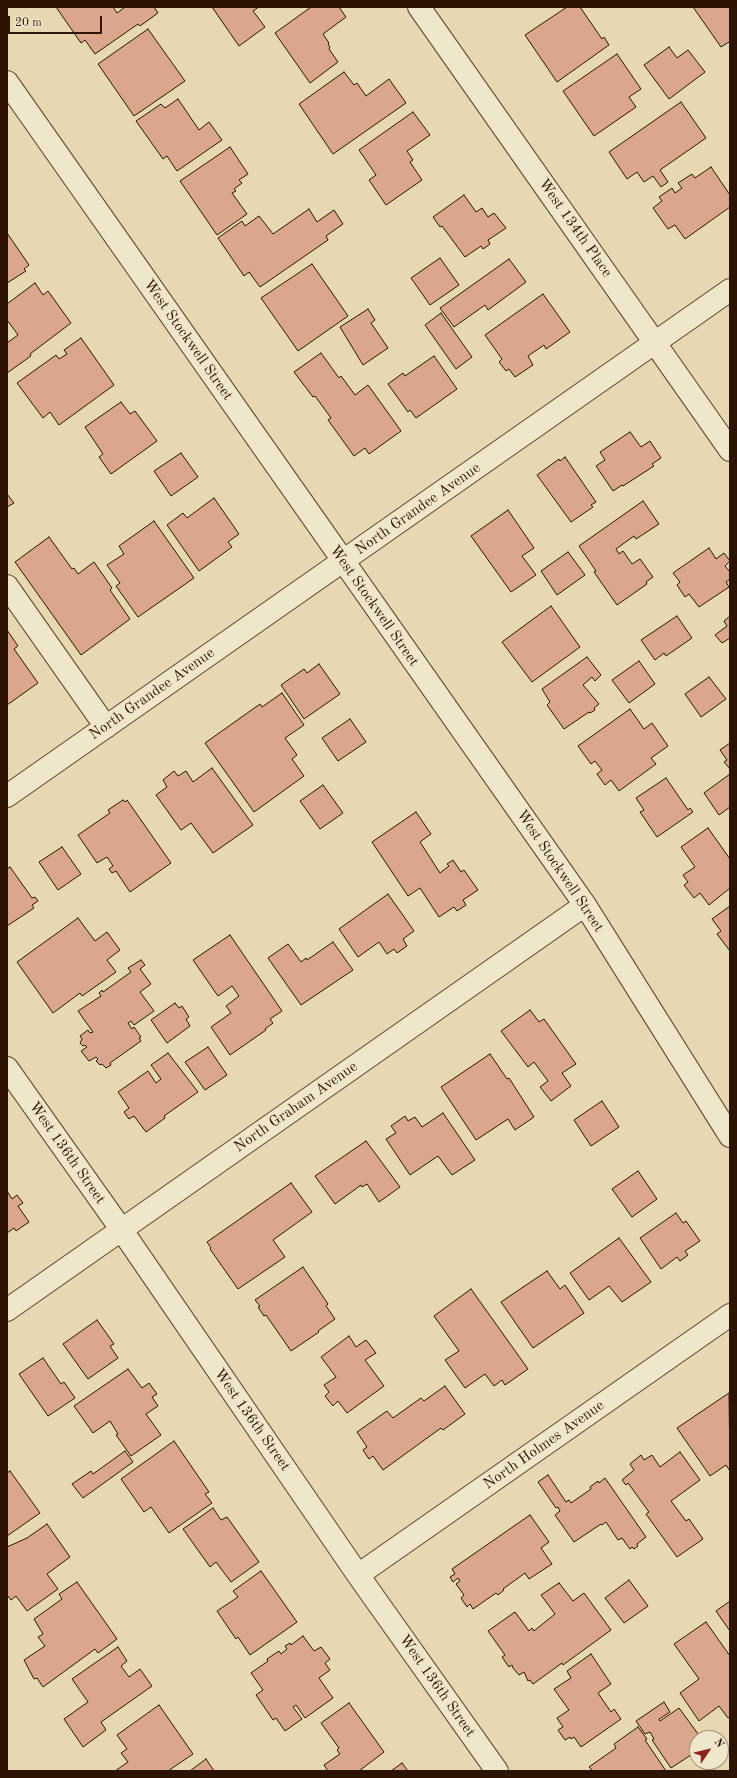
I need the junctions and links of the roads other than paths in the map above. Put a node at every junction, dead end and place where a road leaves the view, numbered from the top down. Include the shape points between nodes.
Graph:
1 (420, 7) edge
2 (7, 82) edge
3 (730, 290) edge
4 (655, 342) junction
5 (730, 450) edge
6 (342, 561) junction
7 (7, 586) edge
8 (106, 727) junction
9 (7, 796) edge
10 (585, 905) junction
11 (7, 1068) edge
12 (730, 1136) edge
13 (121, 1229) junction
14 (7, 1310) edge
15 (730, 1315) edge
16 (358, 1575) junction
17 (497, 1771) edge

1 - 4 street, West 134th Place
2 - 6 street, West Stockwell Street
3 - 4 street, North Grandee Avenue
4 - 5 street, West 134th Place
4 - 6 street, North Grandee Avenue
6 - 8 street, North Grandee Avenue
6 - 10 street, West Stockwell Street
7 - 8 street
8 - 9 street, North Grandee Avenue
10 - 12 street, West Stockwell Street
10 - 13 street, North Graham Avenue
11 - 13 street, West 136th Street
13 - 14 street, North Graham Avenue
13 - 16 street, West 136th Street
15 - 16 street, North Holmes Avenue
16 - 17 street, West 136th Street

